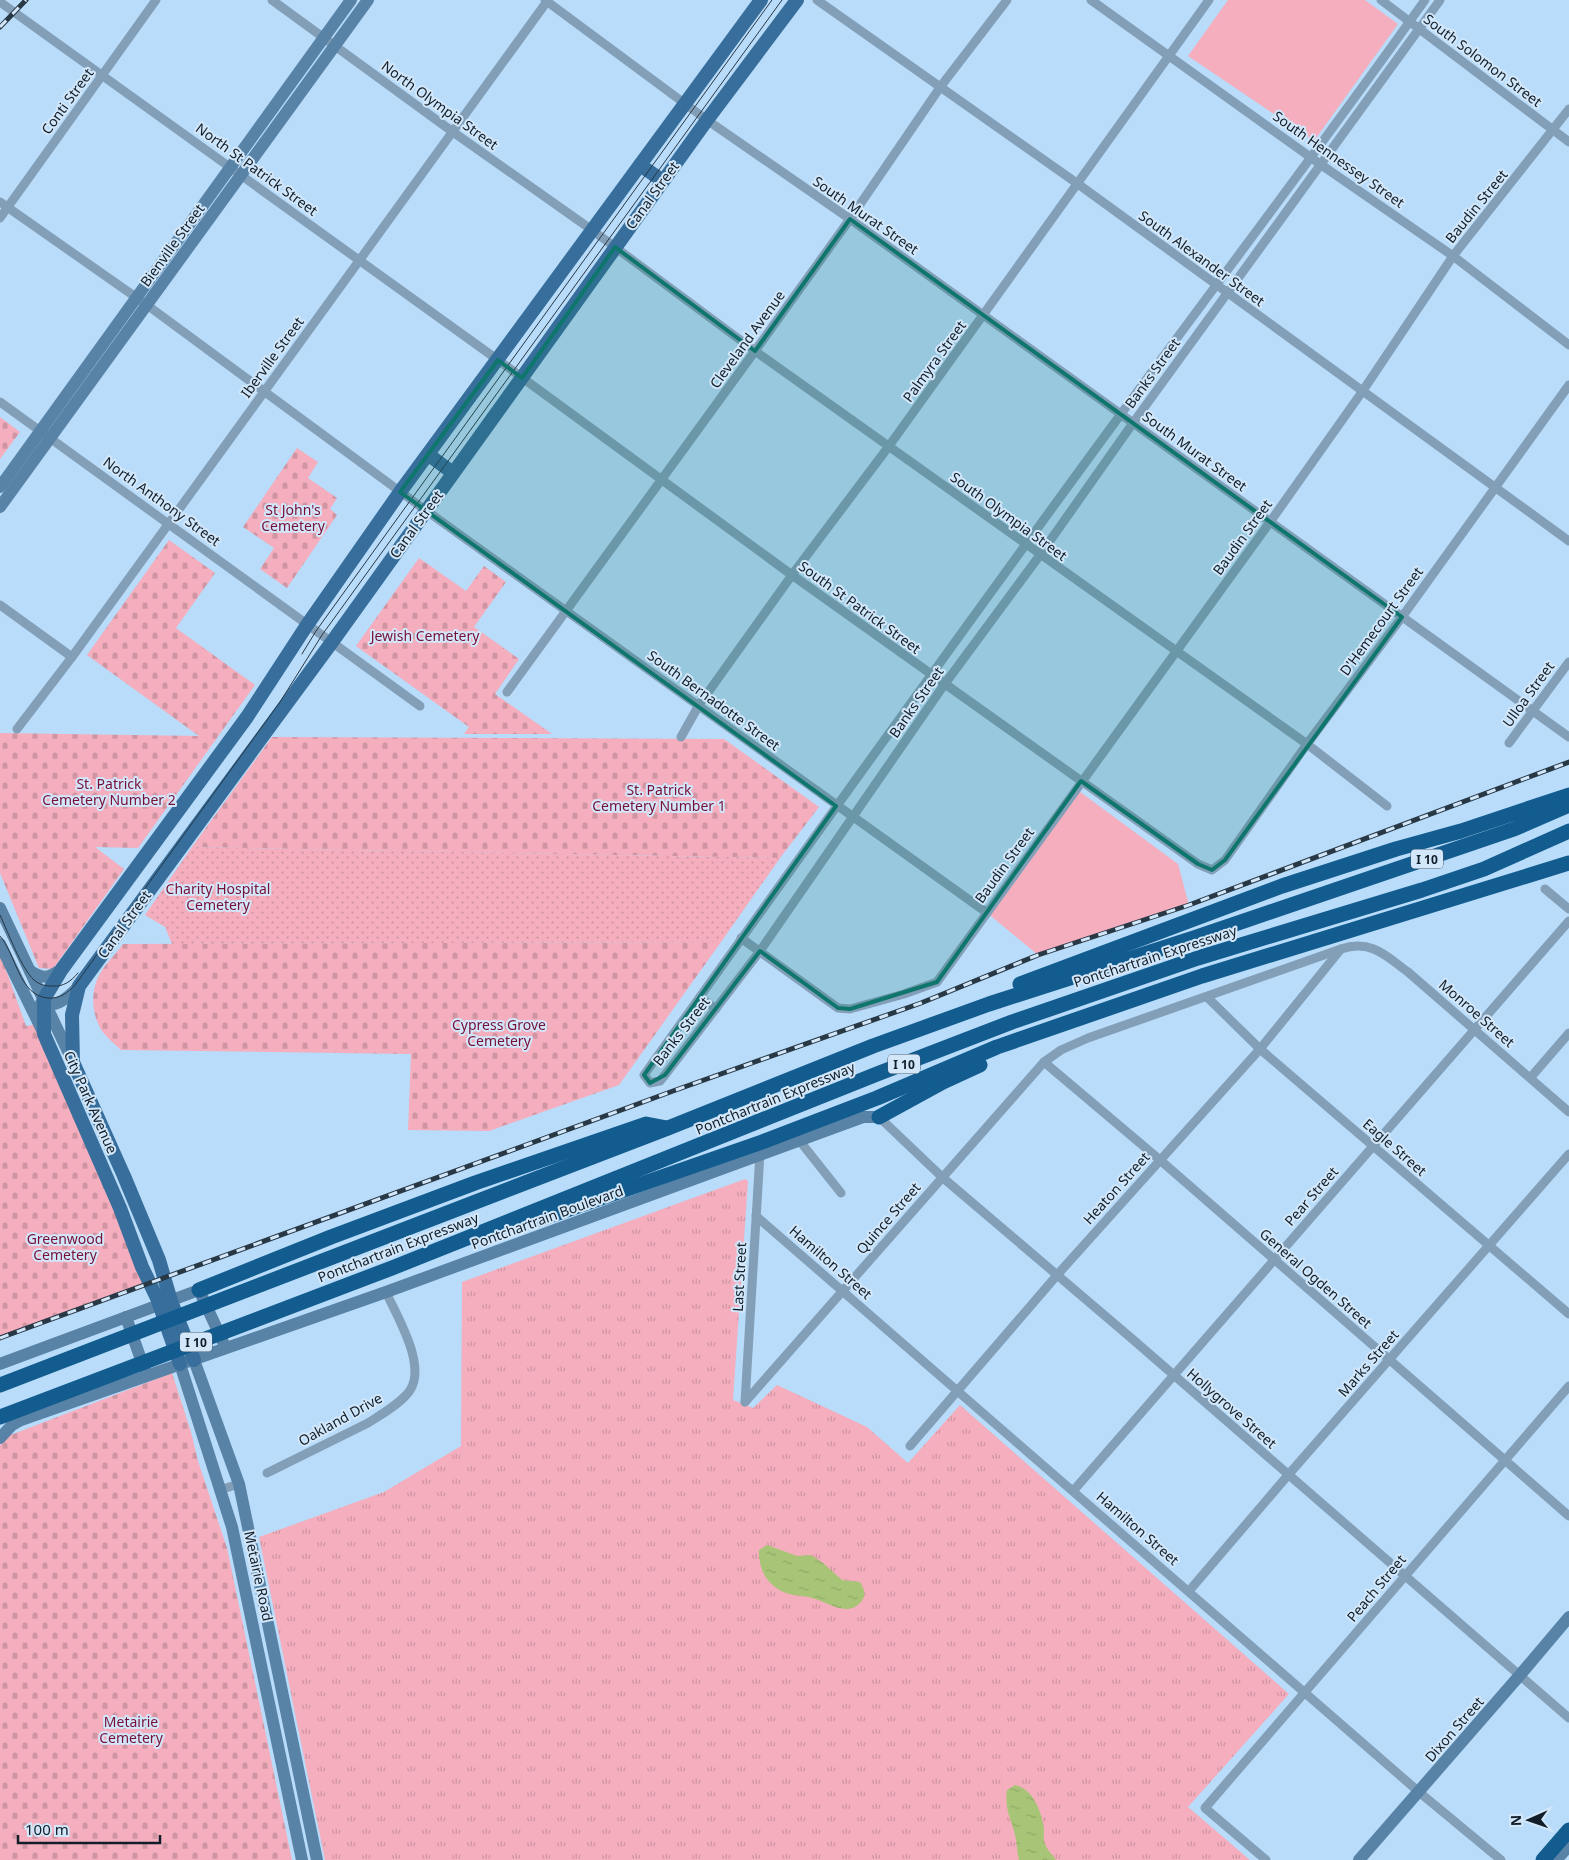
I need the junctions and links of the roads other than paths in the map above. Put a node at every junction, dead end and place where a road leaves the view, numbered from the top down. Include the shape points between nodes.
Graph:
1 (156, 0) edge
2 (272, 0) edge
3 (352, 0) edge
4 (368, 0) edge
5 (547, 0) edge
6 (761, 0) edge
7 (797, 0) edge
8 (817, 0) edge
9 (1007, 0) edge
10 (1090, 0) edge
11 (1209, 0) edge
12 (1381, 0) edge
13 (1425, 0) edge
14 (1440, 0) edge
15 (0, 2) edge
16 (1410, 21) junction
17 (1420, 29) junction
18 (329, 42) junction
19 (1170, 56) junction
20 (102, 76) junction
21 (942, 86) junction
22 (685, 104) junction
23 (1569, 109) edge
24 (707, 120) junction
25 (1553, 130) junction
26 (453, 132) junction
27 (1569, 142) edge
28 (1311, 157) junction
29 (1320, 164) junction
30 (640, 165) junction
31 (236, 171) junction
32 (663, 181) junction
33 (1078, 184) junction
34 (4, 205) edge
35 (0, 218) edge
36 (850, 219) junction
37 (592, 230) junction
38 (615, 247) junction
39 (1453, 256) junction
40 (359, 260) junction
41 (1217, 286) junction
42 (1227, 294) junction
43 (141, 302) junction
44 (983, 316) junction
45 (1569, 345) edge
46 (756, 351) junction
47 (498, 360) junction
48 (522, 378) junction
49 (1569, 385) edge
50 (264, 392) junction
51 (1362, 392) junction
52 (0, 402) edge
53 (1121, 414) junction
54 (1133, 423) junction
55 (46, 434) junction
56 (889, 446) junction
57 (429, 455) junction
58 (453, 473) junction
59 (661, 478) junction
60 (0, 487) edge
61 (1494, 488) junction
62 (400, 492) junction
63 (0, 507) edge
64 (426, 510) junction
65 (1270, 522) junction
66 (169, 523) junction
67 (1569, 542) edge
68 (1026, 545) junction
69 (1040, 555) junction
70 (792, 575) junction
71 (0, 605) edge
72 (566, 610) junction
73 (1402, 617) junction
74 (307, 624) junction
75 (332, 642) junction
76 (1177, 651) junction
77 (72, 657) junction
78 (1569, 662) edge
79 (932, 676) junction
80 (944, 685) junction
81 (507, 692) dead end
82 (698, 705) junction
83 (420, 706) dead end
84 (1533, 712) junction
85 (17, 729) dead end
86 (681, 737) dead end
87 (1569, 737) edge
88 (1509, 743) dead end
89 (1307, 744) junction
90 (1081, 781) junction
91 (1569, 786) edge
92 (1569, 796) edge
93 (1569, 805) edge
94 (836, 806) junction
95 (1387, 806) dead end
96 (852, 817) junction
97 (1569, 831) edge
98 (1396, 849) junction
99 (1569, 863) edge
100 (137, 866) junction
101 (1212, 870) joint
102 (156, 881) junction
103 (1545, 889) dead end
104 (0, 908) edge
105 (1569, 909) edge
106 (986, 912) junction
107 (1569, 921) edge
108 (4, 927) edge
109 (741, 938) junction
110 (0, 944) edge
111 (1361, 946) joint
112 (1341, 949) junction
113 (760, 951) junction
114 (62, 969) junction
115 (30, 971) junction
116 (79, 986) junction
117 (21, 988) junction
118 (700, 997) junction
119 (1207, 997) junction
120 (45, 1003) junction
121 (989, 1004) junction
122 (716, 1009) junction
123 (1100, 1011) junction
124 (1475, 1029) junction
125 (1569, 1033) edge
126 (44, 1034) junction
127 (1260, 1049) junction
128 (73, 1062) junction
129 (1044, 1062) junction
130 (1531, 1077) junction
131 (1569, 1112) edge
132 (879, 1117) junction
133 (668, 1128) junction
134 (800, 1140) junction
135 (1373, 1146) junction
136 (760, 1154) junction
137 (1569, 1154) edge
138 (1160, 1160) junction
139 (942, 1177) junction
140 (841, 1193) dead end
141 (756, 1216) junction
142 (509, 1222) junction
143 (1489, 1247) junction
144 (1274, 1260) junction
145 (1058, 1274) junction
146 (199, 1290) junction
147 (843, 1291) junction
148 (386, 1292) junction
149 (165, 1303) junction
150 (1569, 1314) edge
151 (126, 1317) junction
152 (226, 1349) junction
153 (1390, 1359) junction
154 (194, 1360) junction
155 (0, 1364) edge
156 (180, 1364) junction
157 (147, 1375) junction
158 (1174, 1376) junction
159 (0, 1385) edge
160 (1569, 1386) edge
161 (959, 1390) junction
162 (745, 1402) joint
163 (4, 1421) edge
164 (0, 1438) edge
165 (910, 1446) dead end
166 (1505, 1459) junction
167 (267, 1473) dead end
168 (1289, 1474) junction
169 (239, 1484) junction
170 (220, 1490) junction
171 (1074, 1490) junction
172 (1569, 1516) edge
173 (1404, 1576) junction
174 (1189, 1592) junction
175 (1569, 1617) edge
176 (1520, 1676) junction
177 (1305, 1692) junction
178 (1569, 1718) edge
179 (1419, 1792) junction
180 (1569, 1830) edge
181 (1569, 1846) edge
182 (302, 1860) edge
183 (317, 1860) edge
184 (1266, 1860) edge
185 (1359, 1860) edge
186 (1501, 1860) edge
187 (1543, 1860) edge
188 (1556, 1860) edge

1 - 20 street, Conti Street
2 - 18 street, North Olympia Street
3 - 18 street, Bienville Street
4 - 18 street, Bienville Street
5 - 22 street, South Murat Street
5 - 26 street, Iberville Street
6 - 22 main road, Canal Street
7 - 24 main road, Canal Street
8 - 21 street, South Alexander Street
9 - 21 street, Cleveland Avenue
10 - 19 street, South Hennessey Street
11 - 19 street, Palmyra Street
12 - 16 street, South Solomon Street
13 - 16 street, Banks Street
14 - 17 street, Banks Street
15 - 20 street, North St Patrick Street
16 - 17 street, South Solomon Street
16 - 28 street, Banks Street
17 - 25 street, South Solomon Street
17 - 29 street, Banks Street
18 - 26 street, North Olympia Street
18 - 31 street, Bienville Street
19 - 28 street, South Hennessey Street
19 - 33 street, Palmyra Street
20 - 31 street, North St Patrick Street
20 - 34 street, Conti Street
21 - 33 street, South Alexander Street
21 - 36 street, Cleveland Avenue
22 - 24 street, South Murat Street
22 - 30 main road, Canal Street
23 - 25 street, Baudin Street
24 - 32 main road, Canal Street
24 - 36 street, South Murat Street
25 - 27 street, South Solomon Street
25 - 39 street, Baudin Street
26 - 37 street, North Olympia Street
26 - 40 street, Iberville Street
28 - 29 street, South Hennessey Street
28 - 41 street, Banks Street
29 - 39 street, South Hennessey Street
29 - 42 street, Banks Street
30 - 32 main road
30 - 37 main road, Canal Street
31 - 40 street, North St Patrick Street
31 - 43 street, Bienville Street
32 - 38 main road, Canal Street
33 - 41 street, South Alexander Street
33 - 44 street, Palmyra Street
34 - 35 street, Conti Street
34 - 43 street, South Bernadotte Street
36 - 44 street, South Murat Street
36 - 46 street, Cleveland Avenue
37 - 38 street, North Olympia Street
37 - 47 main road, Canal Street
38 - 46 street, South Olympia Street
38 - 48 main road, Canal Street
39 - 45 street, South Hennessey Street
39 - 51 street, Baudin Street
40 - 47 street, North St Patrick Street
40 - 50 street, Iberville Street
41 - 42 street, South Alexander Street
41 - 53 street, Banks Street
42 - 51 street, South Alexander Street
42 - 54 street, Banks Street
43 - 50 street, South Bernadotte Street
43 - 55 street, Bienville Street
44 - 53 street, South Murat Street
44 - 56 street, Palmyra Street
46 - 56 street, South Olympia Street
46 - 59 street, Cleveland Avenue
47 - 48 street, North St Patrick Street
47 - 57 main road, Canal Street
48 - 58 main road, Canal Street
48 - 59 street, South St Patrick Street
49 - 61 street, D'Hemecourt Street
50 - 62 street, South Bernadotte Street
50 - 66 street, Iberville Street
51 - 61 street, South Alexander Street
51 - 65 street, Baudin Street
52 - 55 street, North Anthony Street
53 - 54 street, South Murat Street
53 - 68 street, Banks Street
54 - 65 street, South Murat Street
54 - 69 street, Banks Street
55 - 60 street, Bienville Street
55 - 63 street, Bienville Street
55 - 66 street, North Anthony Street
56 - 68 street, South Olympia Street
56 - 70 street, Palmyra Street
57 - 58 main road
57 - 62 main road, Canal Street
58 - 64 main road, Canal Street
59 - 70 street, South St Patrick Street
59 - 72 street, Cleveland Avenue
61 - 67 street, South Alexander Street
61 - 73 street, D'Hemecourt Street
62 - 64 street, South Bernadotte Street
62 - 74 main road, Canal Street
64 - 72 street, South Bernadotte Street
64 - 75 main road, Canal Street
65 - 73 street, South Murat Street
65 - 76 street, Baudin Street
66 - 74 street, North Anthony Street
66 - 77 street, Iberville Street
68 - 69 street, South Olympia Street
68 - 79 street, Banks Street
69 - 76 street, South Olympia Street
69 - 80 street, Banks Street
70 - 79 street, South St Patrick Street
70 - 82 street, Palmyra Street
71 - 77 street
72 - 81 street, Cleveland Avenue
72 - 82 street, South Bernadotte Street
73 - 84 street, South Murat Street
73 - 89 street, D'Hemecourt Street
74 - 75 street, North Anthony Street
74 - 100 main road, Canal Street via 246,717
75 - 83 street, North Anthony Street
75 - 102 main road, Canal Street
76 - 89 street, South Olympia Street
76 - 90 street, Baudin Street
77 - 85 street, Iberville Street
78 - 84 street, Ulloa Street
79 - 80 street, South St Patrick Street
79 - 94 street, Banks Street
80 - 90 street, South St Patrick Street
80 - 96 street, Banks Street
82 - 86 street, Palmyra Street
82 - 94 street, South Bernadotte Street
84 - 87 street, South Murat Street
84 - 88 street, Ulloa Street
89 - 95 street, South Olympia Street
89 - 101 street, D'Hemecourt Street via 1225,860
90 - 101 street, South St Patrick Street via 1198,864
90 - 106 street, Baudin Street
91 - 98 highway
92 - 98 highway
93 - 121 highway, Pontchartrain Expressway / I 10 via 1514,830
94 - 96 street, South Bernadotte Street
94 - 109 street, Banks Street
96 - 106 street, South Bernadotte Street
96 - 113 street, Banks Street
97 - 142 highway, Pontchartrain Expressway / I 10 via 1484,869 1156,972 1012,1022
98 - 121 highway via 1282,886 995,993
99 - 123 highway via 1202,976
100 - 102 main road
100 - 114 main road, Canal Street
102 - 116 main road, Canal Street
103 - 105 street
104 - 108 street, City Park Avenue
106 - 113 street, Baudin Street via 937,982 850,1009 838,1008
107 - 124 street, Pear Street
108 - 115 street, City Park Avenue
109 - 113 street
109 - 118 street, Banks Street
110 - 117 street, City Park Avenue
111 - 112 street, Quince Street
111 - 124 street, Monroe Street via 1373,948 1408,972
112 - 119 street, Quince Street
112 - 127 street, Heaton Street
113 - 122 street, Banks Street
114 - 115 street via 49,977
114 - 120 main road, Canal Street
115 - 120 street, City Park Avenue
116 - 120 street via 72,995 58,1003
116 - 128 main road, Canal Street via 72,1015
117 - 120 street
117 - 126 street, City Park Avenue
118 - 122 street
118 - 122 street, Banks Street via 644,1075 650,1083 665,1076
119 - 127 street, Eagle Street
119 - 129 street, Quince Street via 1088,1038
120 - 126 main road
120 - 128 street, City Park Avenue
121 - 133 highway, Pontchartrain Expressway / I 10 via 872,1046
123 - 132 highway via 1091,1018 943,1082
123 - 142 highway via 997,1047 762,1142 525,1225
124 - 130 street, Monroe Street
124 - 135 street, Pear Street
125 - 130 street
126 - 149 main road, City Park Avenue via 120,1208 142,1267
127 - 135 street, Eagle Street
127 - 138 street, Heaton Street
128 - 149 main road, City Park Avenue via 155,1252
129 - 138 street, General Ogden Street
129 - 139 street, Quince Street
130 - 131 street, Monroe Street
132 - 134 street, Pontchartrain Boulevard via 863,1117
132 - 139 street, Hollygrove Street
133 - 146 highway via 646,1124 637,1127 475,1183
133 - 159 highway, Pontchartrain Expressway / I 10
134 - 136 street, Pontchartrain Boulevard
134 - 140 street
135 - 143 street, Eagle Street
135 - 144 street, Pear Street
136 - 141 street, Last Street
136 - 148 street, Pontchartrain Boulevard
137 - 143 street, Marks Street
138 - 144 street, General Ogden Street
138 - 145 street, Heaton Street
139 - 145 street, Hollygrove Street
139 - 147 street, Quince Street
141 - 147 street, Hamilton Street
141 - 162 street, Last Street
142 - 163 highway, Pontchartrain Expressway / I 10
143 - 150 street, Eagle Street
143 - 153 street, Marks Street
144 - 153 street, General Ogden Street
144 - 158 street, Pear Street
145 - 158 street, Hollygrove Street
145 - 161 street, Heaton Street
146 - 149 street
146 - 152 street
147 - 161 street, Hamilton Street
147 - 162 street, Quince Street
148 - 152 street, Pontchartrain Boulevard
148 - 167 street, Oakland Drive via 412,1350 415,1377 409,1392 368,1423
149 - 151 street
149 - 154 main road, Metairie Road
149 - 156 main road, Metairie Road
151 - 155 street
151 - 157 street
152 - 154 street, Pontchartrain Boulevard
153 - 166 street, General Ogden Street
153 - 168 street, Marks Street
154 - 156 street, Pontchartrain Boulevard
154 - 169 street, Metairie Road
156 - 157 street, Pontchartrain Boulevard
156 - 170 street, Metairie Road
157 - 163 street, Pontchartrain Boulevard
158 - 168 street, Hollygrove Street
158 - 171 street, Pear Street
160 - 166 street, Peach Street
161 - 165 street, Heaton Street
161 - 171 street, Hamilton Street
163 - 164 street, Pontchartrain Boulevard
166 - 172 street, General Ogden Street
166 - 173 street, Peach Street
168 - 173 street, Hollygrove Street
168 - 174 street, Marks Street
169 - 170 street
169 - 183 street, Metairie Road
170 - 182 street, Metairie Road via 232,1527
171 - 174 street, Hamilton Street
173 - 176 street, Hollygrove Street
173 - 177 street, Peach Street
174 - 177 street, Hamilton Street
175 - 176 street, Dixon Street
176 - 178 street, Hollygrove Street
176 - 179 street, Dixon Street
177 - 179 street, Hamilton Street
177 - 184 street, Peach Street via 1205,1808
179 - 185 street, Dixon Street
179 - 186 street, Hamilton Street
180 - 187 highway
181 - 188 street

